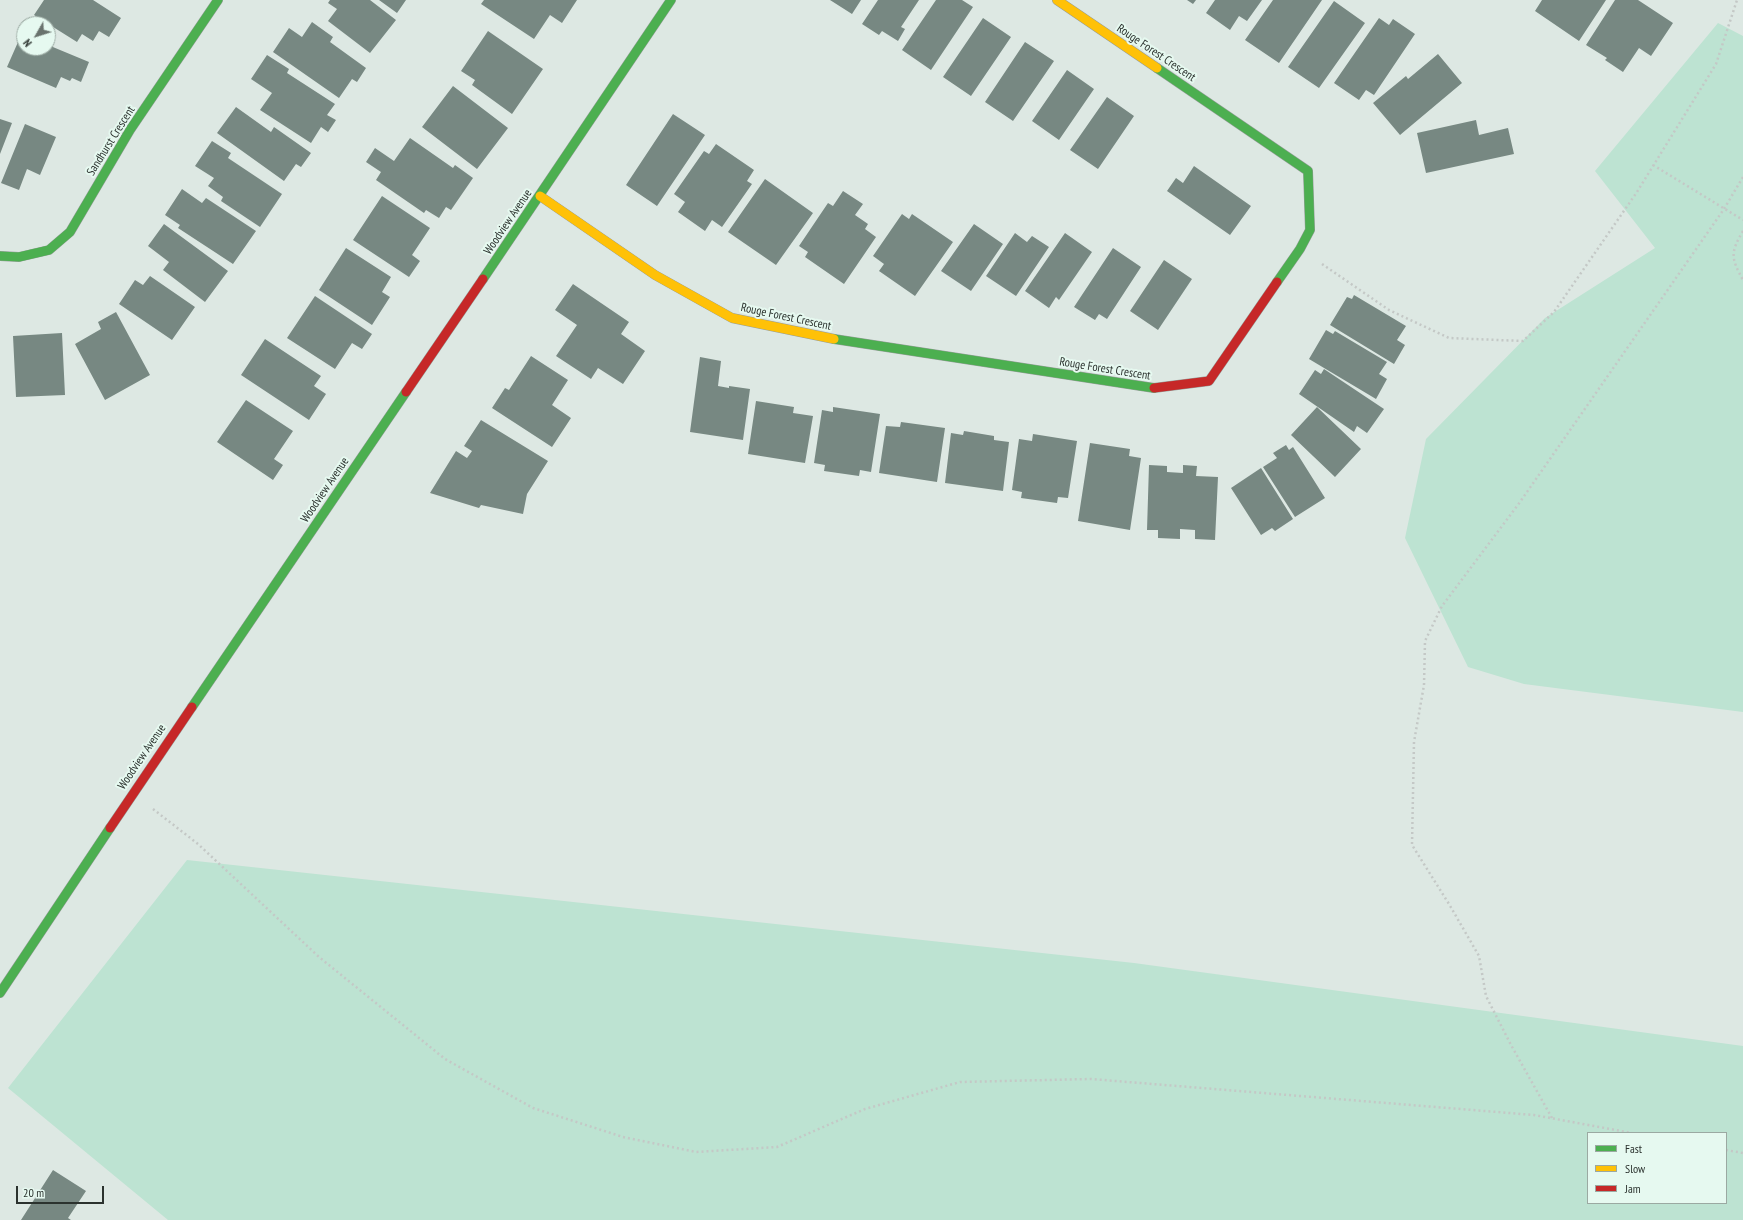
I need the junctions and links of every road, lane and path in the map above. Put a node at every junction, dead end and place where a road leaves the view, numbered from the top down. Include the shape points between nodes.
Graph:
1 (218, 0) edge
2 (671, 0) edge
3 (1057, 0) edge
4 (1737, 0) edge
5 (1653, 166) junction
6 (1743, 177) edge
7 (540, 196) junction
8 (1724, 209) junction
9 (1743, 220) edge
10 (1743, 231) edge
11 (1300, 249) junction
12 (0, 256) edge
13 (1743, 280) edge
14 (133, 793) junction
15 (0, 993) edge
16 (1552, 1118) junction
17 (1627, 1132) edge
18 (1727, 1150) edge
19 (1743, 1153) edge

1 - 12 street, Sandhurst Crescent via 130,130 70,232 49,250 19,257
2 - 7 street, Woodview Avenue
3 - 11 street, Rouge Forest Crescent via 1308,171 1310,230
4 - 5 path via 1716,64
5 - 8 path
5 - 11 path via 1554,312 1523,341 1449,338 1389,310
6 - 8 path
7 - 11 street, Rouge Forest Crescent via 655,275 732,318 813,336 1150,390 1209,381
7 - 14 street, Woodview Avenue
8 - 9 path
8 - 16 path via 1520,502 1442,606 1425,641 1424,685 1414,742 1412,845 1450,904 1479,956 1486,996 1510,1045
10 - 13 path via 1733,248 1736,266
14 - 15 street, Woodview Avenue
14 - 16 path via 198,844 319,957 445,1059 533,1108 623,1137 696,1152 777,1147 865,1108 960,1082 1083,1079
16 - 17 path
18 - 19 path

